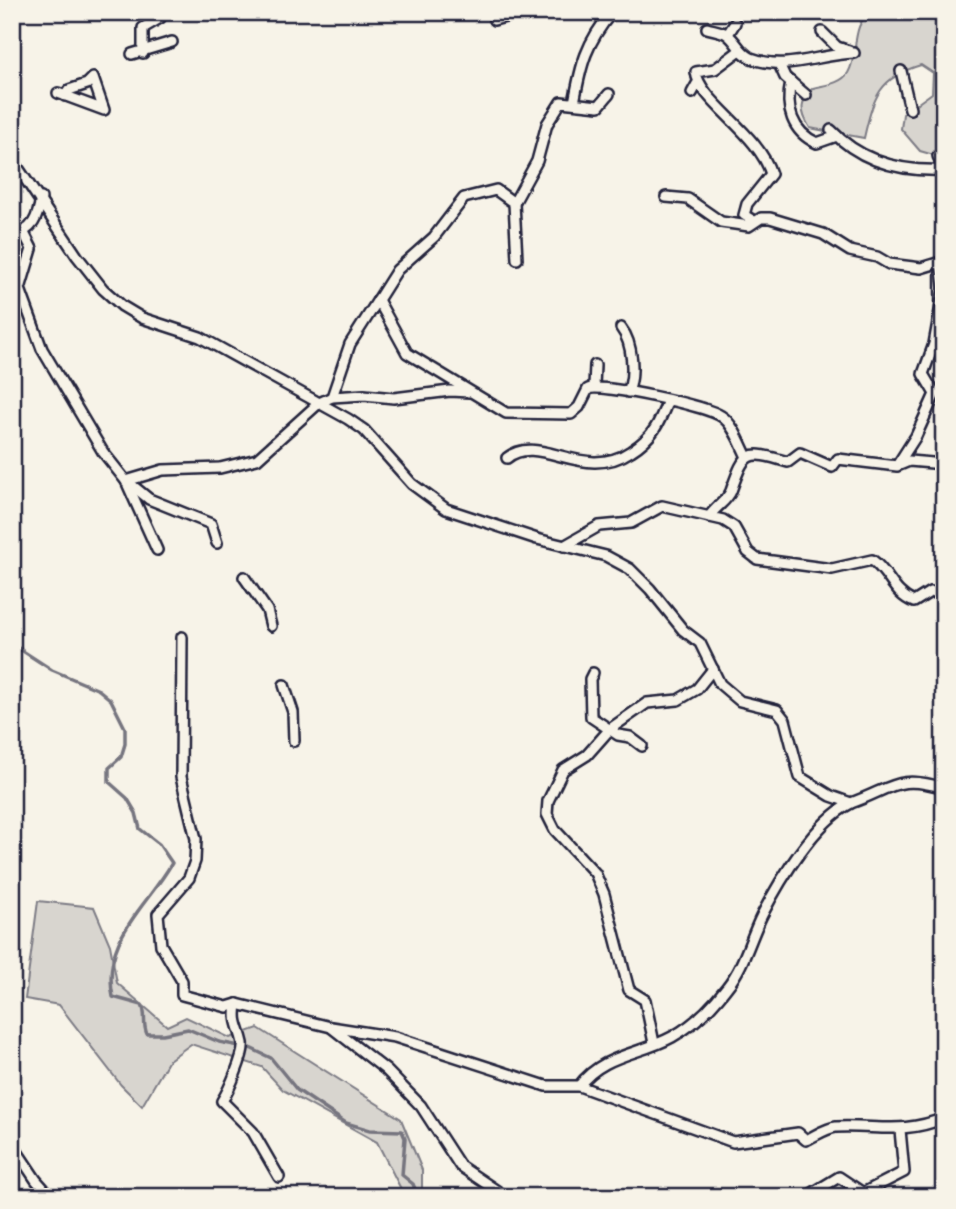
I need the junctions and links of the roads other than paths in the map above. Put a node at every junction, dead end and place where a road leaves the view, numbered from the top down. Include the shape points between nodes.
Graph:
1 (160, 12) edge
2 (521, 12) edge
3 (612, 12) edge
4 (494, 20) dead end
5 (735, 23) dead end
6 (707, 28) dead end
7 (822, 32) dead end
8 (728, 34) junction
9 (172, 42) dead end
10 (739, 51) junction
11 (143, 53) junction
12 (132, 54) dead end
13 (779, 64) junction
14 (901, 71) dead end
15 (791, 82) junction
16 (697, 83) junction
17 (692, 93) dead end
18 (609, 94) dead end
19 (62, 95) joint
20 (806, 95) dead end
21 (574, 103) junction
22 (910, 108) dead end
23 (938, 156) dead end
24 (12, 159) edge
25 (944, 170) edge
26 (666, 197) dead end
27 (41, 198) junction
28 (514, 203) junction
29 (754, 221) junction
30 (24, 233) junction
31 (12, 235) edge
32 (517, 259) dead end
33 (943, 262) edge
34 (944, 288) edge
35 (378, 300) junction
36 (621, 328) dead end
37 (595, 365) dead end
38 (594, 386) junction
39 (628, 392) junction
40 (474, 393) junction
41 (332, 397) junction
42 (668, 400) junction
43 (319, 403) junction
44 (747, 457) junction
45 (508, 458) dead end
46 (944, 464) edge
47 (897, 466) junction
48 (126, 481) junction
49 (709, 517) junction
50 (217, 543) dead end
51 (564, 546) junction
52 (157, 550) dead end
53 (244, 577) dead end
54 (944, 594) edge
55 (271, 626) dead end
56 (183, 637) dead end
57 (713, 669) junction
58 (593, 673) dead end
59 (284, 685) dead end
60 (610, 729) junction
61 (294, 741) dead end
62 (642, 746) dead end
63 (944, 788) edge
64 (852, 803) junction
65 (237, 1004) junction
66 (331, 1027) junction
67 (653, 1043) junction
68 (579, 1086) junction
69 (944, 1118) edge
70 (900, 1130) junction
71 (12, 1144) edge
72 (279, 1177) dead end
73 (51, 1197) edge
74 (506, 1197) edge
75 (806, 1197) edge

1 - 11 street via 160,18 143,28
2 - 4 street
3 - 21 street via 592,36
5 - 8 street
6 - 8 street
7 - 13 street via 837,47 853,53
8 - 10 street
9 - 11 street
10 - 13 street
10 - 16 street via 715,69 696,72
11 - 12 street
13 - 15 street
14 - 22 street
15 - 20 street
15 - 25 street via 787,104 804,137 817,143 834,133 873,162
16 - 17 street
16 - 29 street via 746,132 768,164 771,174 747,204 744,215
18 - 21 street via 599,106
19 - 19 street via 93,78 104,110
21 - 28 street via 561,102 547,124 537,161
23 - 25 street
24 - 27 street
26 - 29 street via 688,199 720,222 749,226
27 - 30 street via 34,223
27 - 43 street via 77,256 122,306 142,318 200,337
28 - 32 street
28 - 35 street via 496,190 464,198 434,237 397,270
29 - 33 street via 770,218 813,231 850,251 889,264 921,268
30 - 31 street
30 - 48 street via 32,249 20,289 42,349 103,452
33 - 34 street
34 - 47 street via 923,374 935,394
35 - 40 street via 403,349
35 - 41 street via 350,344
36 - 39 street via 630,342 633,377
37 - 38 street
38 - 39 street
38 - 40 street via 574,413 564,415 506,413
39 - 42 street
40 - 41 street
41 - 43 street
42 - 44 street via 722,416
42 - 45 street via 652,436 615,461 594,464 529,449
43 - 48 street via 257,459 220,468 163,470
43 - 51 street via 364,430 412,484 446,509
44 - 47 street via 764,455 788,462 800,453 832,467 838,459
44 - 49 street via 740,462 731,492
46 - 47 street via 909,461
48 - 50 street via 149,499 211,524
48 - 52 street
49 - 51 street via 662,506 631,523 598,526
49 - 54 street via 734,527 757,559 832,569 872,560 908,600
51 - 57 street via 606,556 630,569 700,643
53 - 55 street via 267,610
56 - 65 street via 181,777 196,839 195,862 189,878 158,914 161,944 182,981 182,995 227,1007
57 - 60 street via 697,689 678,700 647,703
57 - 64 street via 720,684 740,701 777,710 785,720 800,777
58 - 60 street via 591,717
59 - 61 street via 293,712
60 - 62 street
60 - 67 street via 587,755 563,771 551,792 547,814 555,830 595,873 612,918 629,990 645,1000
63 - 64 street via 903,781
64 - 67 street via 835,812 810,840 761,915 728,986 694,1023
65 - 66 street
65 - 72 street via 234,1021 244,1045 233,1084 222,1101 253,1132
66 - 68 street via 406,1040 546,1086
66 - 74 street via 386,1070 421,1106 460,1166
67 - 68 street via 591,1070
68 - 70 street via 733,1142 798,1133 806,1140 833,1127
69 - 70 street
70 - 75 street via 904,1172 863,1193 839,1177
71 - 73 street

